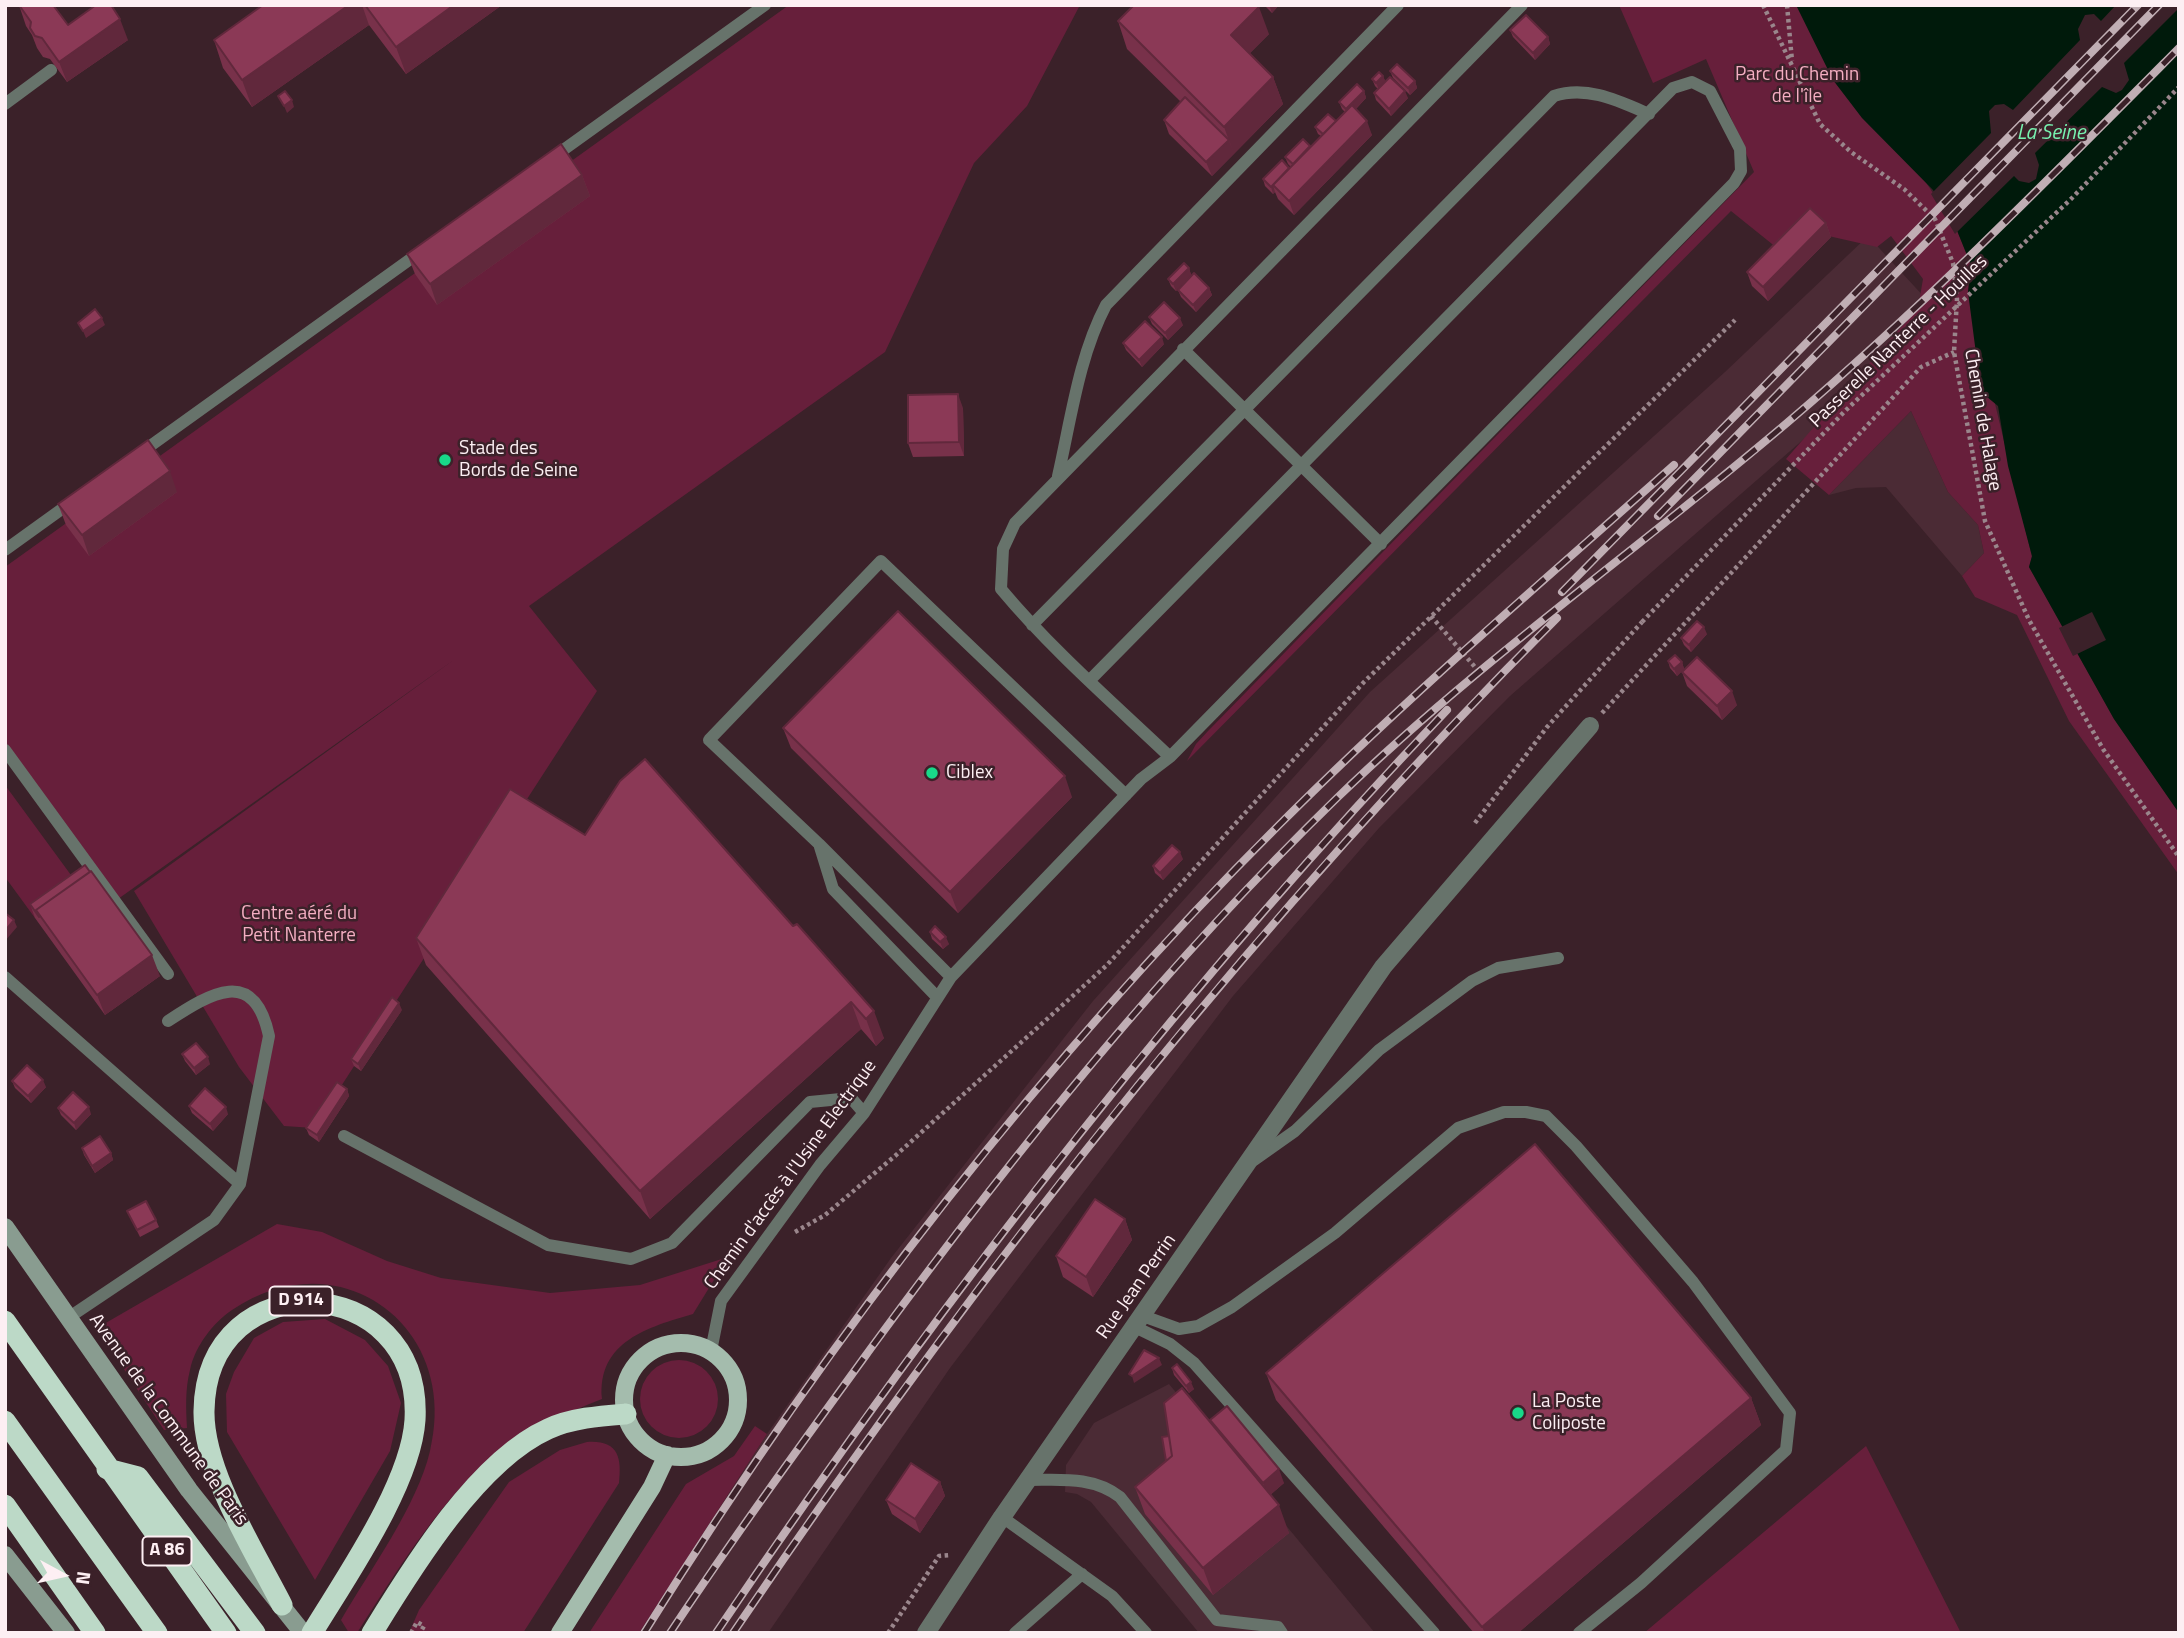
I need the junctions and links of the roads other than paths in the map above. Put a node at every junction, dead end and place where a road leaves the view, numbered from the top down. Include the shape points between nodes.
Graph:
1 (765, 5) edge
2 (1522, 5) edge
3 (1392, 7) edge
4 (51, 70) edge
5 (5, 104) edge
6 (1649, 114) junction
7 (538, 168) edge
8 (436, 241) edge
9 (1183, 349) junction
10 (1244, 410) junction
11 (130, 461) edge
12 (1301, 466) junction
13 (1058, 476) junction
14 (85, 493) edge
15 (1381, 544) junction
16 (5, 550) edge
17 (1032, 625) junction
18 (1089, 681) junction
19 (1590, 726) road end
20 (5, 750) edge
21 (1170, 757) junction
22 (1126, 795) junction
23 (818, 844) junction
24 (1558, 958) dead end
25 (168, 974) dead end
26 (5, 976) edge
27 (951, 977) junction
28 (937, 997) junction
29 (168, 1021) dead end
30 (864, 1113) junction
31 (344, 1136) dead end
32 (1248, 1164) junction
33 (240, 1184) junction
34 (5, 1227) edge
35 (68, 1318) junction
36 (5, 1321) edge
37 (1139, 1322) junction
38 (711, 1351) junction
39 (626, 1414) junction
40 (5, 1421) edge
41 (667, 1455) junction
42 (107, 1469) junction
43 (1028, 1480) junction
44 (5, 1505) edge
45 (1002, 1517) junction
46 (5, 1555) edge
47 (1082, 1574) junction
48 (282, 1605) junction
49 (66, 1633) edge
50 (94, 1633) edge
51 (157, 1633) edge
52 (226, 1633) edge
53 (255, 1633) edge
54 (303, 1633) edge
55 (312, 1633) edge
56 (372, 1633) edge
57 (560, 1633) edge
58 (926, 1633) edge
59 (1015, 1633) edge
60 (1146, 1633) edge
61 (1282, 1633) edge
62 (1434, 1633) edge
63 (1579, 1633) edge

1 - 7 lane
2 - 9 lane
3 - 13 lane via 1106,305 1086,355
4 - 5 lane
6 - 10 lane via 1587,92 1571,90 1554,96
6 - 12 lane, Chemin d'accès à l'Usine Electrique
6 - 15 lane, Chemin d'accès à l'Usine Electrique via 1673,88 1692,82 1710,91 1740,149 1741,171 1734,183
8 - 11 lane
9 - 10 lane
9 - 13 lane
10 - 12 lane
10 - 17 lane
12 - 15 lane
12 - 18 lane, Chemin d'accès à l'Usine Electrique
13 - 17 lane via 1015,523 1003,549 1001,589
14 - 16 lane
15 - 21 lane, Chemin d'accès à l'Usine Electrique
17 - 18 lane
18 - 21 lane
19 - 32 street, Rue Jean Perrin via 1384,967
20 - 25 lane
21 - 22 lane, Chemin d'accès à l'Usine Electrique
22 - 23 lane via 881,561 709,740
22 - 27 lane, Chemin d'accès à l'Usine Electrique
23 - 27 lane
23 - 28 lane via 833,889
24 - 32 lane via 1498,968 1472,981 1379,1050 1295,1131
26 - 33 lane
27 - 28 lane, Chemin d'accès à l'Usine Electrique
28 - 30 lane, Chemin d'accès à l'Usine Electrique
29 - 33 lane via 208,995 234,991 254,998 264,1012 269,1036
30 - 31 lane via 851,1098 810,1102 672,1243 631,1259 548,1245
30 - 38 lane, Chemin d'accès à l'Usine Electrique via 820,1165 721,1301
32 - 37 street, Rue Jean Perrin
33 - 35 lane via 214,1220
34 - 35 main road, Avenue de la Commune de Paris
35 - 48 main road, Avenue de la Commune de Paris via 189,1490
36 - 42 highway, A 86
37 - 43 street, Rue Jean Perrin
37 - 62 lane via 1195,1363
37 - 63 lane via 1180,1329 1198,1326 1335,1233 1458,1128 1504,1112 1546,1116 1693,1282 1790,1413 1786,1450
38 - 39 main road via 693,1343 674,1343 648,1354 629,1376
38 - 41 main road via 726,1364 736,1382 739,1402 734,1422 723,1439 707,1451 687,1457
39 - 41 main road via 641,1440
39 - 56 highway via 548,1429 521,1446 466,1497
40 - 51 highway, A 86
41 - 57 main road via 652,1487
42 - 52 highway, A 86
42 - 53 highway via 138,1477
43 - 45 street, Rue Jean Perrin
43 - 61 lane via 1093,1482 1107,1487 1120,1497 1217,1620 1278,1627
44 - 50 highway
45 - 47 lane
45 - 58 street, Rue Jean Perrin
46 - 49 main road
47 - 59 lane
47 - 60 lane via 1112,1596
48 - 54 main road, Avenue de la Commune de Paris
48 - 55 highway, D 914 via 209,1458 204,1409 215,1362 225,1343 258,1312 283,1303 329,1301 367,1318 397,1348 409,1370 415,1422 407,1458 390,1497

